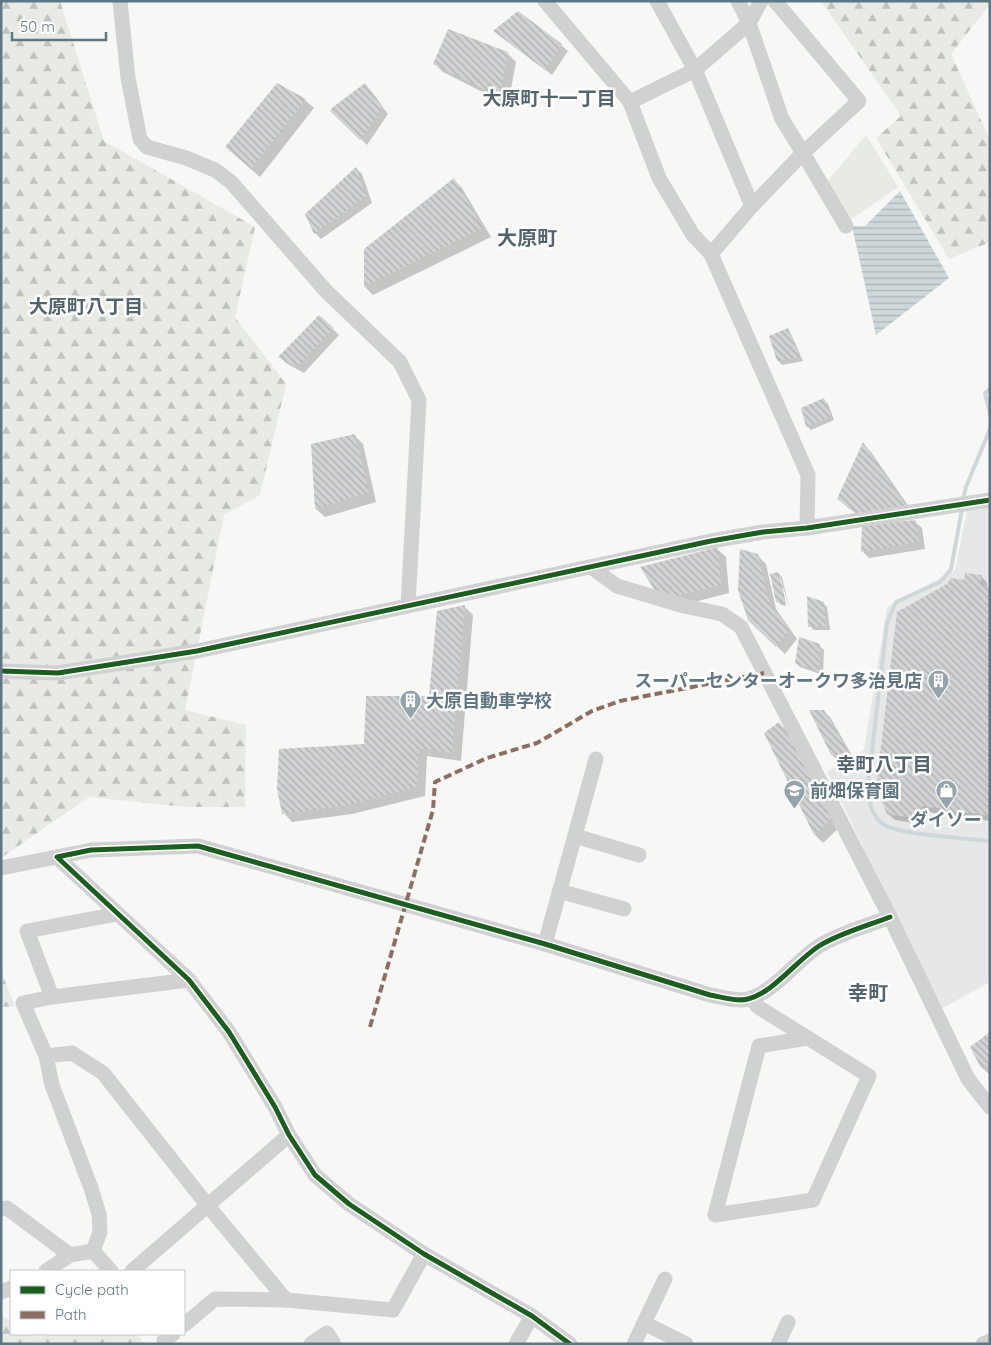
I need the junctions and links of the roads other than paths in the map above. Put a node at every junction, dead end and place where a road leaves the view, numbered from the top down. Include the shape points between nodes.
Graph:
1 (120, 1) edge
2 (545, 1) edge
3 (657, 1) edge
4 (738, 1) edge
5 (761, 1) edge
6 (775, 1) edge
7 (749, 23) junction
8 (696, 70) junction
9 (630, 102) junction
10 (802, 152) junction
11 (752, 206) junction
12 (846, 226) dead end
13 (711, 254) junction
14 (990, 500) edge
15 (806, 528) junction
16 (591, 567) junction
17 (408, 606) junction
18 (1, 671) edge
19 (596, 759) dead end
20 (575, 836) junction
21 (639, 855) dead end
22 (57, 857) junction
23 (1, 868) edge
24 (559, 892) junction
25 (624, 909) dead end
26 (117, 914) junction
27 (890, 917) junction
28 (545, 944) junction
29 (189, 980) junction
30 (52, 997) junction
31 (751, 998) junction
32 (808, 1038) junction
33 (46, 1056) junction
34 (990, 1107) edge
35 (289, 1134) junction
36 (208, 1206) junction
37 (1, 1209) edge
38 (94, 1251) junction
39 (424, 1254) junction
40 (70, 1255) junction
41 (48, 1270) edge
42 (110, 1270) edge
43 (133, 1270) edge
44 (665, 1279) dead end
45 (286, 1300) junction
46 (532, 1316) junction
47 (788, 1322) dead end
48 (644, 1323) junction
49 (185, 1324) edge
50 (990, 1341) edge
51 (311, 1344) edge
52 (334, 1344) edge
53 (516, 1344) edge
54 (570, 1344) edge
55 (634, 1344) edge
56 (686, 1344) edge
57 (778, 1344) edge
58 (983, 1344) edge

1 - 17 street via 128,78 140,139 147,147 215,170 231,182 326,291 400,362 419,400
2 - 9 street
3 - 8 street
4 - 7 street
5 - 7 street
6 - 10 street via 859,101
7 - 8 street
7 - 10 street via 782,118
8 - 9 street
8 - 11 street
9 - 13 street via 660,178 693,235
10 - 11 street
10 - 12 street
11 - 13 street
13 - 15 street via 808,476
14 - 15 street
15 - 16 street via 763,532
16 - 17 street
16 - 27 street via 617,586 722,614 741,627
17 - 18 street via 197,651 58,673
19 - 20 street
20 - 21 street
20 - 24 street
22 - 23 street
22 - 26 street
22 - 28 street via 91,850 198,846
24 - 25 street
24 - 28 street
26 - 29 street
26 - 30 street via 27,931
27 - 31 street via 818,947 761,994
27 - 34 street via 968,1079
28 - 31 street via 710,995
29 - 30 street
29 - 35 street via 229,1032
30 - 33 street via 23,1003
31 - 32 street via 758,1007
32 - 32 street via 869,1076 813,1200 715,1215 759,1046
33 - 36 street via 72,1053 103,1073
33 - 38 street via 52,1085 99,1214 100,1232
35 - 36 street
35 - 39 street via 315,1175 342,1198
36 - 43 street
36 - 45 street
37 - 40 street via 7,1208
38 - 40 street
38 - 42 street
39 - 45 street via 393,1310
39 - 46 street
40 - 41 street
44 - 48 street
45 - 49 street via 215,1299
46 - 53 street
46 - 54 street
47 - 57 street
48 - 55 street
48 - 56 street
50 - 58 street
51 - 52 street via 327,1333

